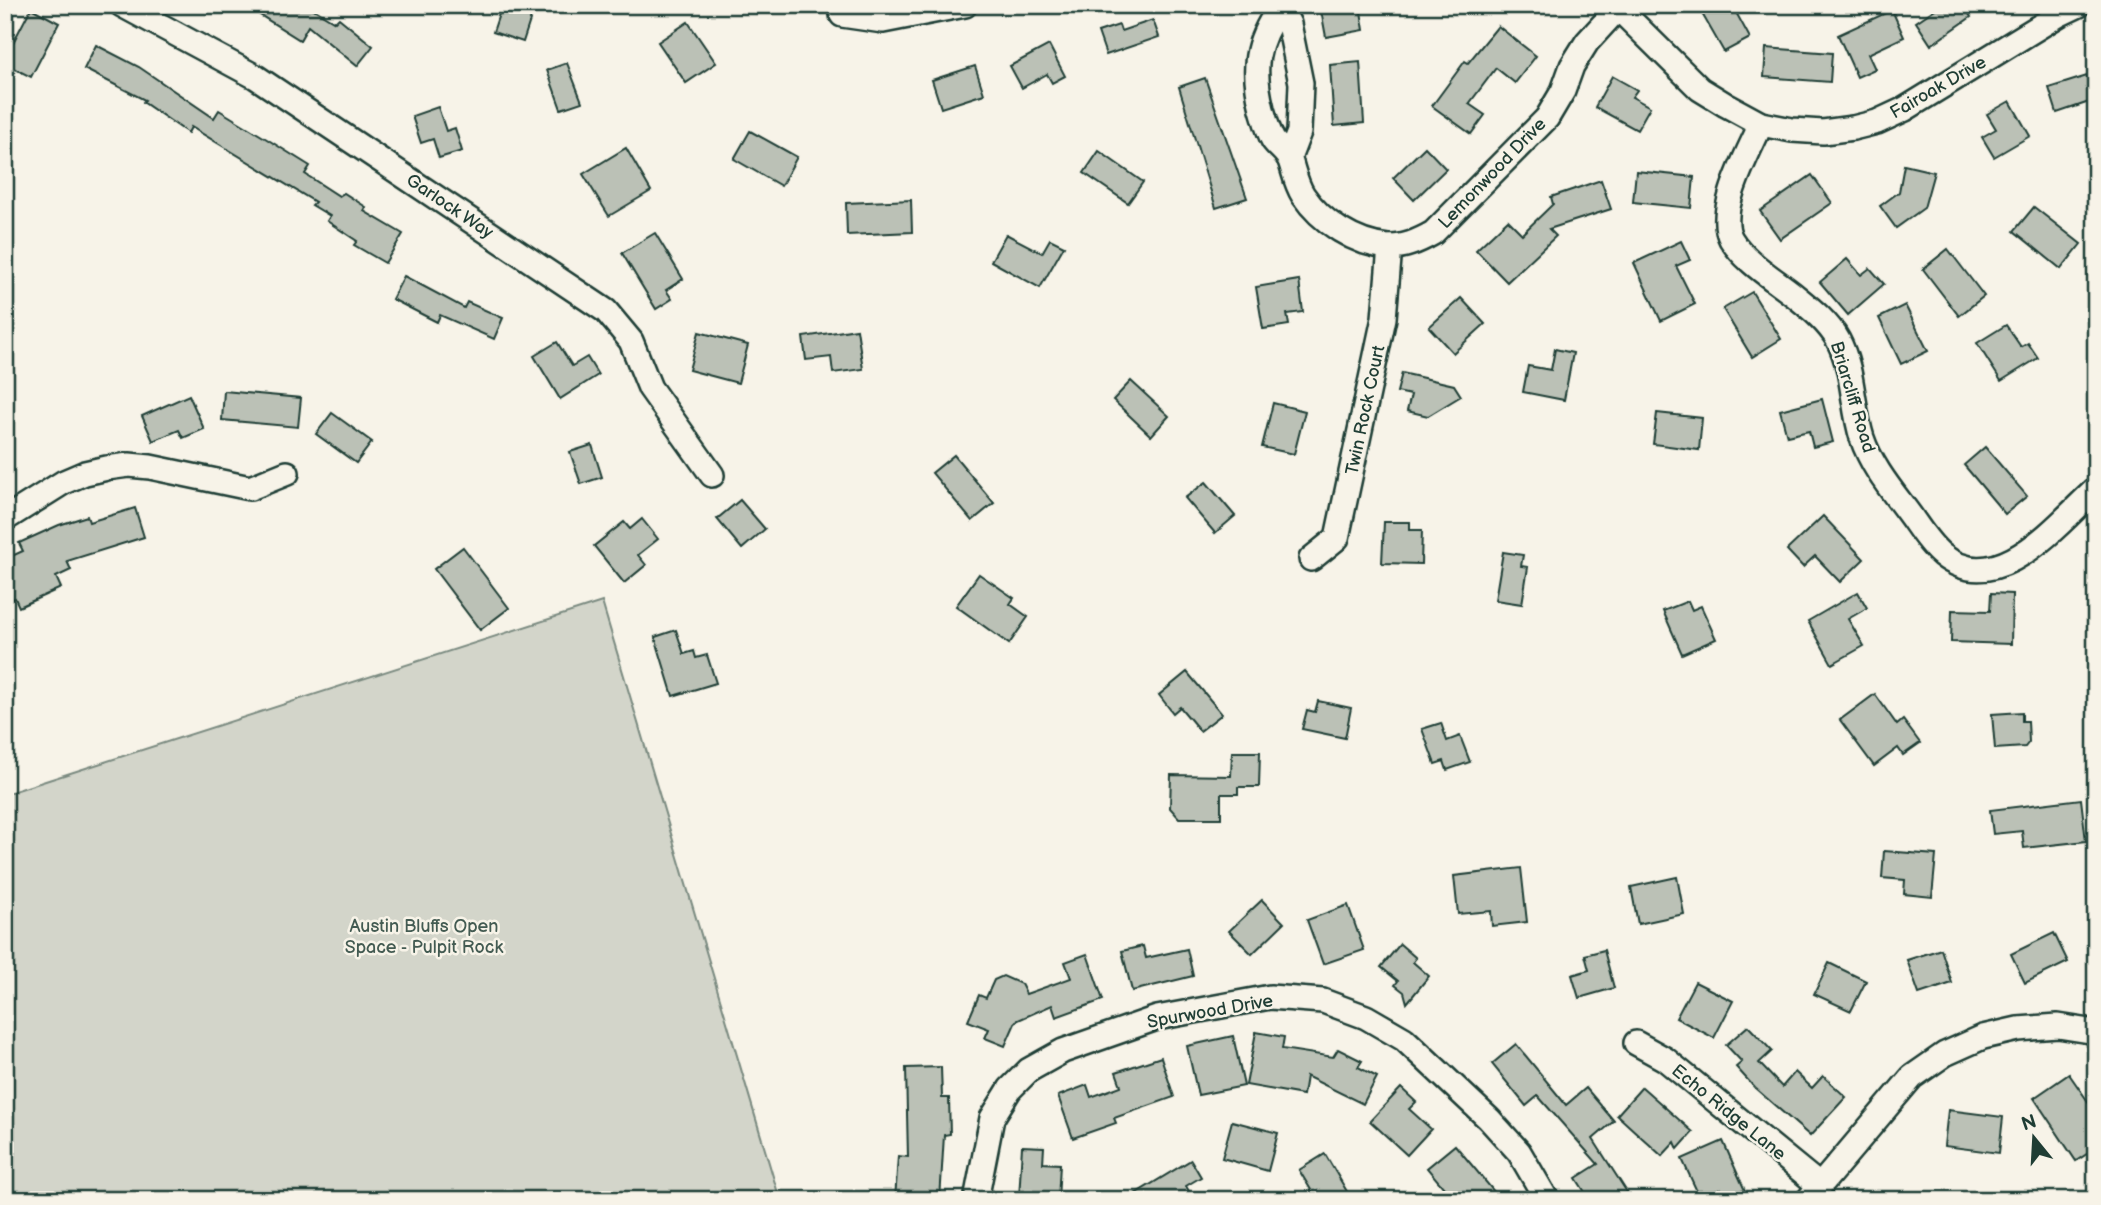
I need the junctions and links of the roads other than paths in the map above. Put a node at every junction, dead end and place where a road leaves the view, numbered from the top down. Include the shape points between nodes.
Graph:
1 (122, 5) edge
2 (965, 5) edge
3 (2079, 5) edge
4 (1279, 7) edge
5 (1620, 7) edge
6 (842, 15) dead end
7 (1761, 124) junction
8 (1289, 158) junction
9 (1390, 247) junction
10 (287, 473) dead end
11 (712, 475) dead end
12 (2096, 489) edge
13 (5, 519) edge
14 (1311, 559) dead end
15 (2096, 1032) edge
16 (1636, 1043) dead end
17 (1814, 1193) edge
18 (976, 1200) edge
19 (1547, 1200) edge

1 - 11 street, Garlock Way via 256,77 606,311 631,341 650,388
2 - 6 street via 883,21
3 - 7 street, Fairoak Drive via 1877,122 1823,132
4 - 8 street via 1289,24 1301,83 1299,132
4 - 8 street via 1259,44 1256,65 1265,119 1273,140
5 - 7 street, Fairoak Drive via 1700,89
5 - 9 street, Lemonwood Drive via 1587,42 1547,118 1525,143 1433,233 1416,243
7 - 12 street, Briarcliff Road via 1729,202 1726,221 1731,238 1827,324 1838,340 1868,453 1931,545 1956,565 1996,567 2029,550
8 - 9 street via 1294,178 1315,211 1353,237
9 - 14 street, Twin Rock Court via 1384,318 1337,538
10 - 13 street via 250,488 150,467 107,468 64,482
15 - 17 street via 2058,1026 2018,1029 1983,1037 1945,1054 1912,1077
16 - 17 street, Echo Ridge Lane via 1665,1059
18 - 19 street, Spurwood Drive via 992,1118 1029,1070 1063,1051 1157,1018 1270,997 1323,1002 1366,1017 1404,1039 1519,1152

